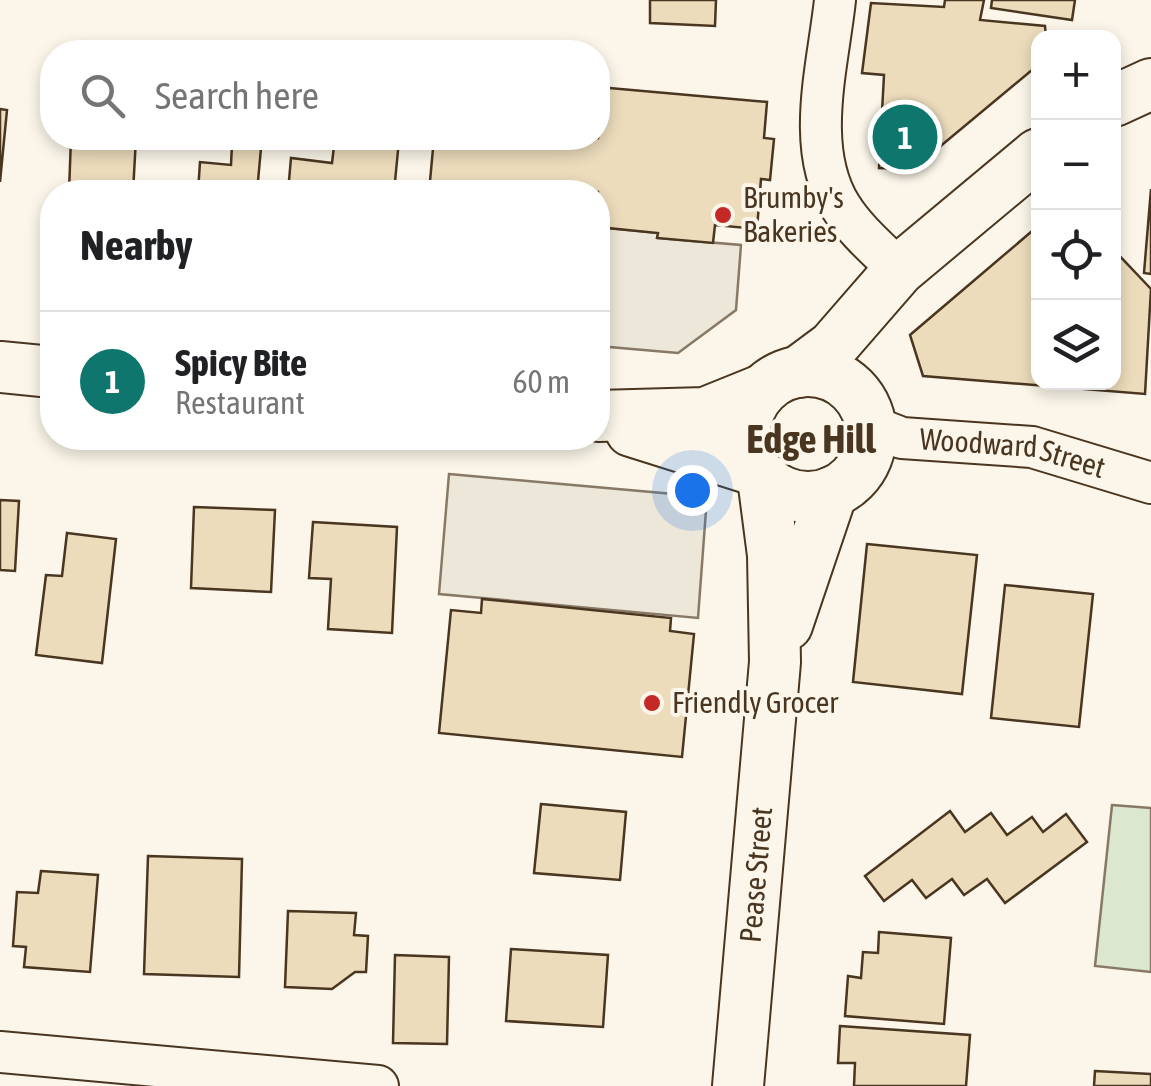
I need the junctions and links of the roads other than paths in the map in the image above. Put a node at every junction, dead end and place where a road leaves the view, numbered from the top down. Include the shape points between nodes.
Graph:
1 (834, 0) edge
2 (1151, 84) edge
3 (1121, 98) edge
4 (1031, 160) edge
5 (899, 270) junction
6 (0, 367) edge
7 (40, 371) edge
8 (780, 381) junction
9 (868, 416) junction
10 (610, 417) edge
11 (610, 422) edge
12 (759, 474) junction
13 (1151, 483) edge
14 (832, 492) junction
15 (774, 662) junction
16 (0, 1052) edge
17 (378, 1086) edge
18 (738, 1086) edge

1 - 5 street via 820,146 827,180 852,224
2 - 3 street
4 - 5 street
5 - 8 street via 833,346
5 - 9 street via 874,340
6 - 7 street
8 - 9 street via 838,378 854,390
8 - 10 street via 705,413
8 - 12 street via 744,429
9 - 13 street, Woodward Street via 902,438 1032,448
9 - 14 street via 864,466
11 - 12 street
12 - 14 street via 790,495
12 - 15 street, Pease Street via 773,555
14 - 15 street, Pease Street
15 - 18 street, Pease Street
16 - 17 street

